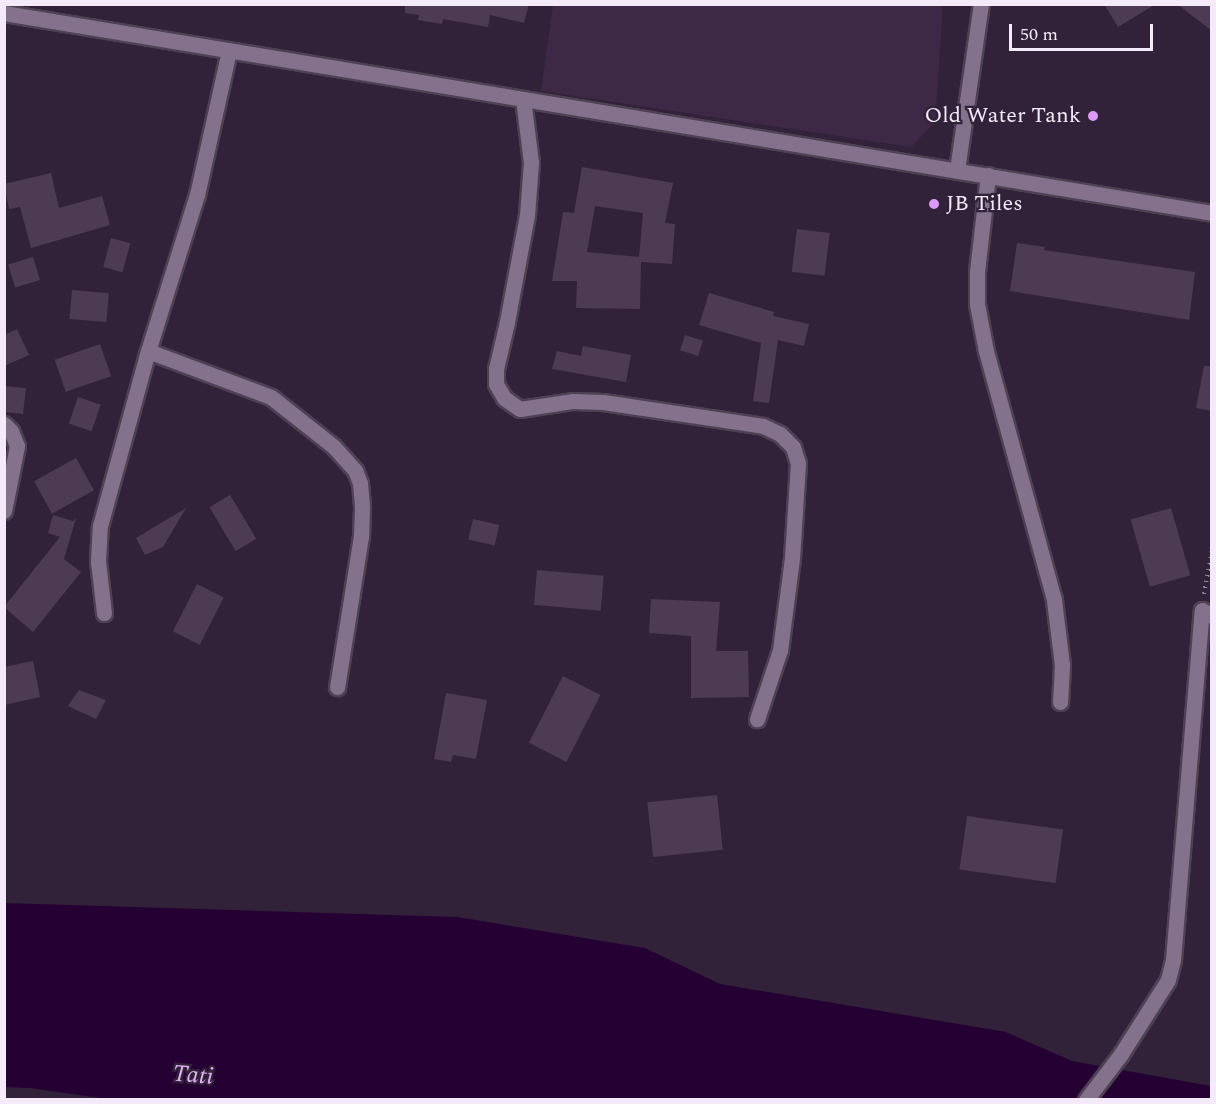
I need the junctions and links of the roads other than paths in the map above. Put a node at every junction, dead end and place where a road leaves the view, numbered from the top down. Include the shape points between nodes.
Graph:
1 (981, 4) edge
2 (4, 13) edge
3 (230, 51) junction
4 (523, 99) junction
5 (957, 170) junction
6 (988, 175) junction
7 (1212, 213) edge
8 (148, 351) junction
9 (4, 424) edge
10 (4, 511) edge
11 (1207, 613) edge
12 (104, 614) dead end
13 (337, 687) dead end
14 (1060, 702) dead end
15 (757, 719) dead end
16 (1086, 1100) edge

1 - 5 street
2 - 3 street
3 - 4 street
3 - 8 street via 198,195
4 - 5 street
4 - 15 street via 531,162 525,226 496,369 496,384 504,398 520,409 573,401 603,402 763,426 780,434 793,447 798,463 792,558 780,650
5 - 6 street
6 - 7 street
6 - 14 street via 977,304 986,351 1054,600 1061,655
8 - 12 street via 100,526 98,561
8 - 13 street via 271,398 334,447 355,470 361,491 360,536
9 - 10 street via 16,446
11 - 16 street via 1173,960 1161,994

